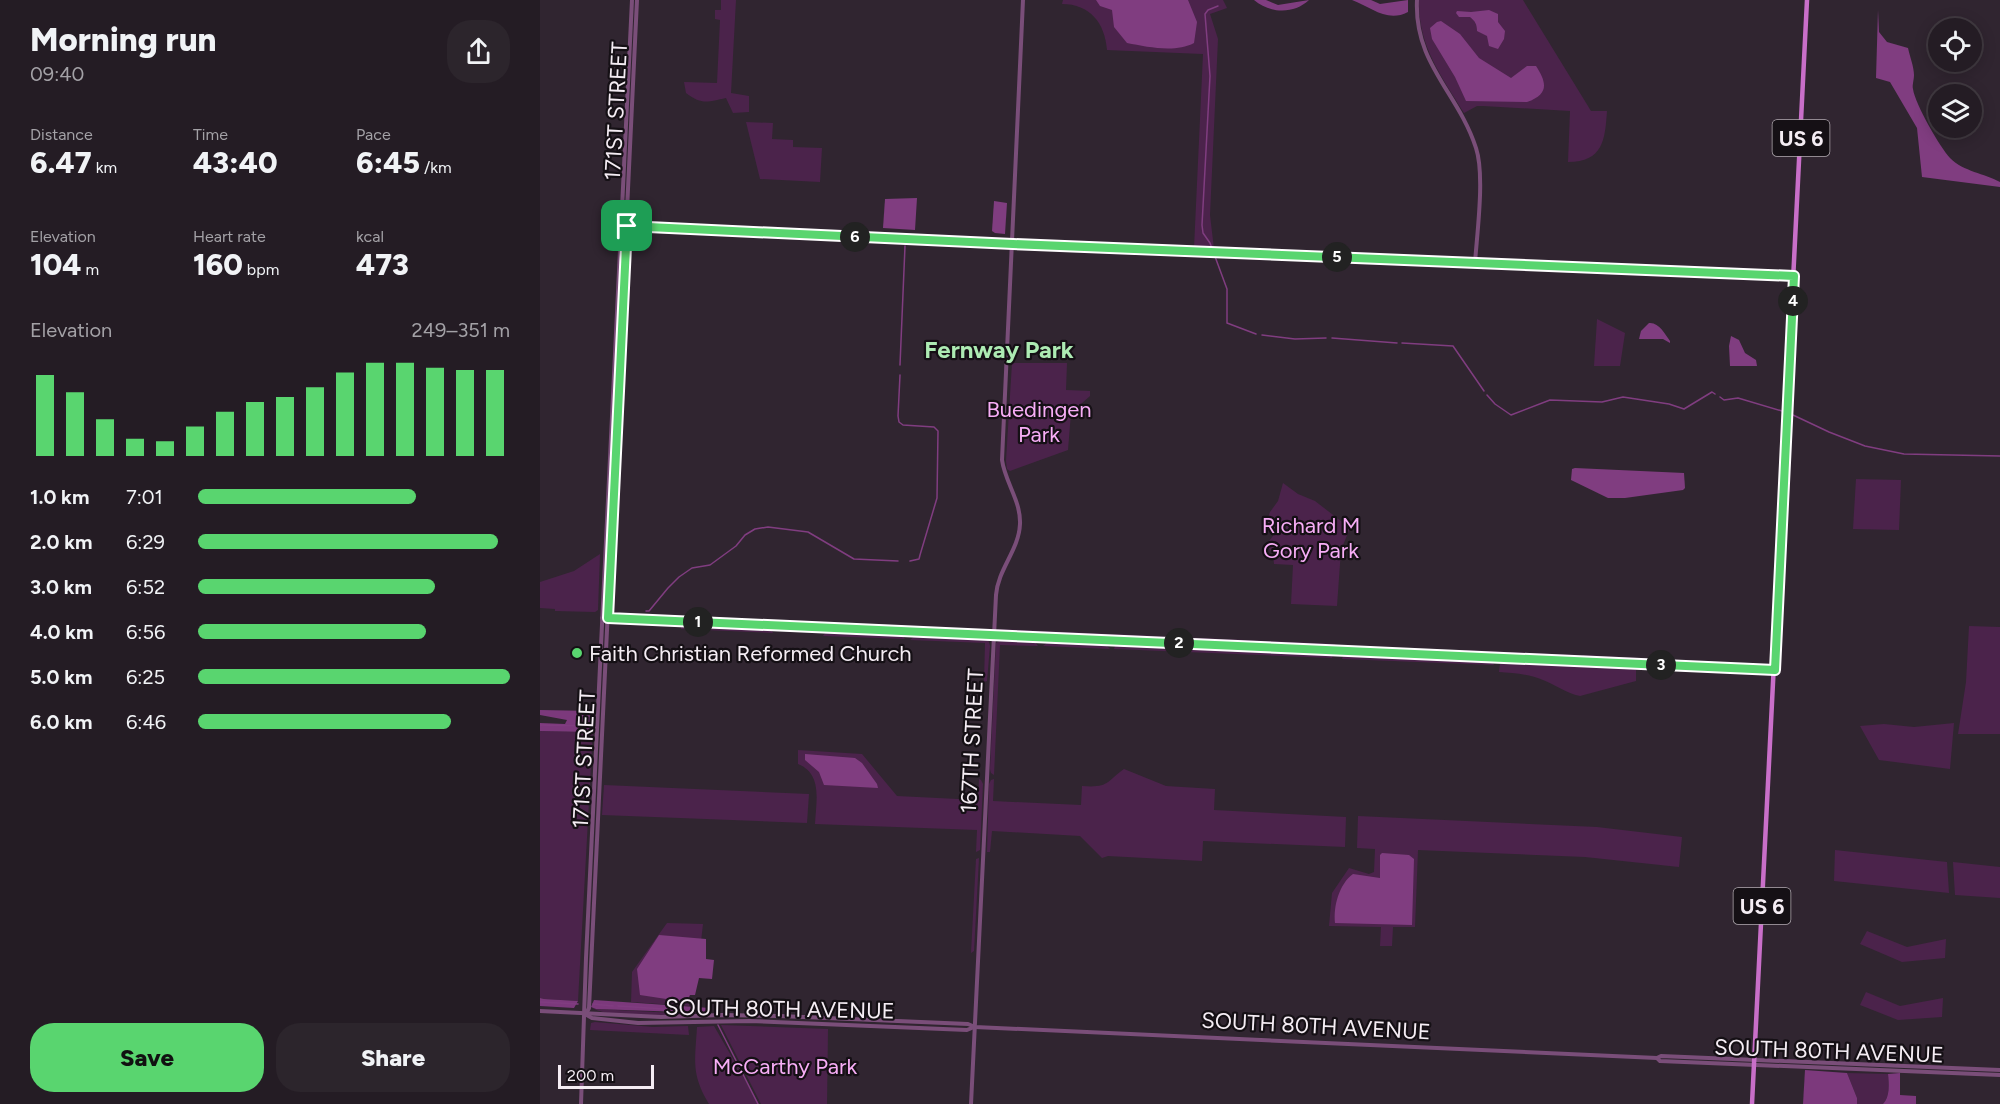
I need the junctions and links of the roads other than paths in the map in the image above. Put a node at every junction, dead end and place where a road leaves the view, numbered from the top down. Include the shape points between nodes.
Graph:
1 (632, 0) edge
2 (638, 0) edge
3 (1023, 0) edge
4 (1417, 0) edge
5 (1808, 0) edge
6 (621, 225) junction
7 (627, 226) junction
8 (1013, 244) junction
9 (1475, 263) junction
10 (1794, 276) junction
11 (602, 618) junction
12 (608, 618) junction
13 (993, 635) junction
14 (1775, 670) junction
15 (540, 1011) edge
16 (585, 1014) junction
17 (975, 1027) junction
18 (1754, 1062) junction
19 (2000, 1070) edge
20 (2000, 1075) edge
21 (581, 1104) edge
22 (971, 1104) edge
23 (1752, 1104) edge

1 - 6 street, 171ST STREET
2 - 7 street, 171ST STREET
3 - 8 street, 167TH STREET
4 - 9 street via 1422,47 1477,149 1480,174
5 - 10 main road, US 6
6 - 7 street
6 - 11 street, 171ST STREET
7 - 8 street
7 - 12 street, 171ST STREET
8 - 9 street
8 - 13 street, 167TH STREET via 1002,460 1020,522 1017,541 999,577
9 - 10 street
10 - 14 main road, US 6
11 - 12 street
11 - 16 street, 171ST STREET
12 - 13 street
12 - 16 street, 171ST STREET via 589,1008
13 - 14 street
13 - 17 street, 167TH STREET
14 - 18 main road, US 6
15 - 16 street, SOUTH 80TH AVENUE
16 - 17 street, SOUTH 80TH AVENUE via 775,1016
16 - 21 street, 171ST STREET
17 - 18 street, SOUTH 80TH AVENUE
17 - 22 street, 167TH STREET
18 - 19 street, SOUTH 80TH AVENUE
18 - 20 street, SOUTH 80TH AVENUE
18 - 23 main road, US 6

